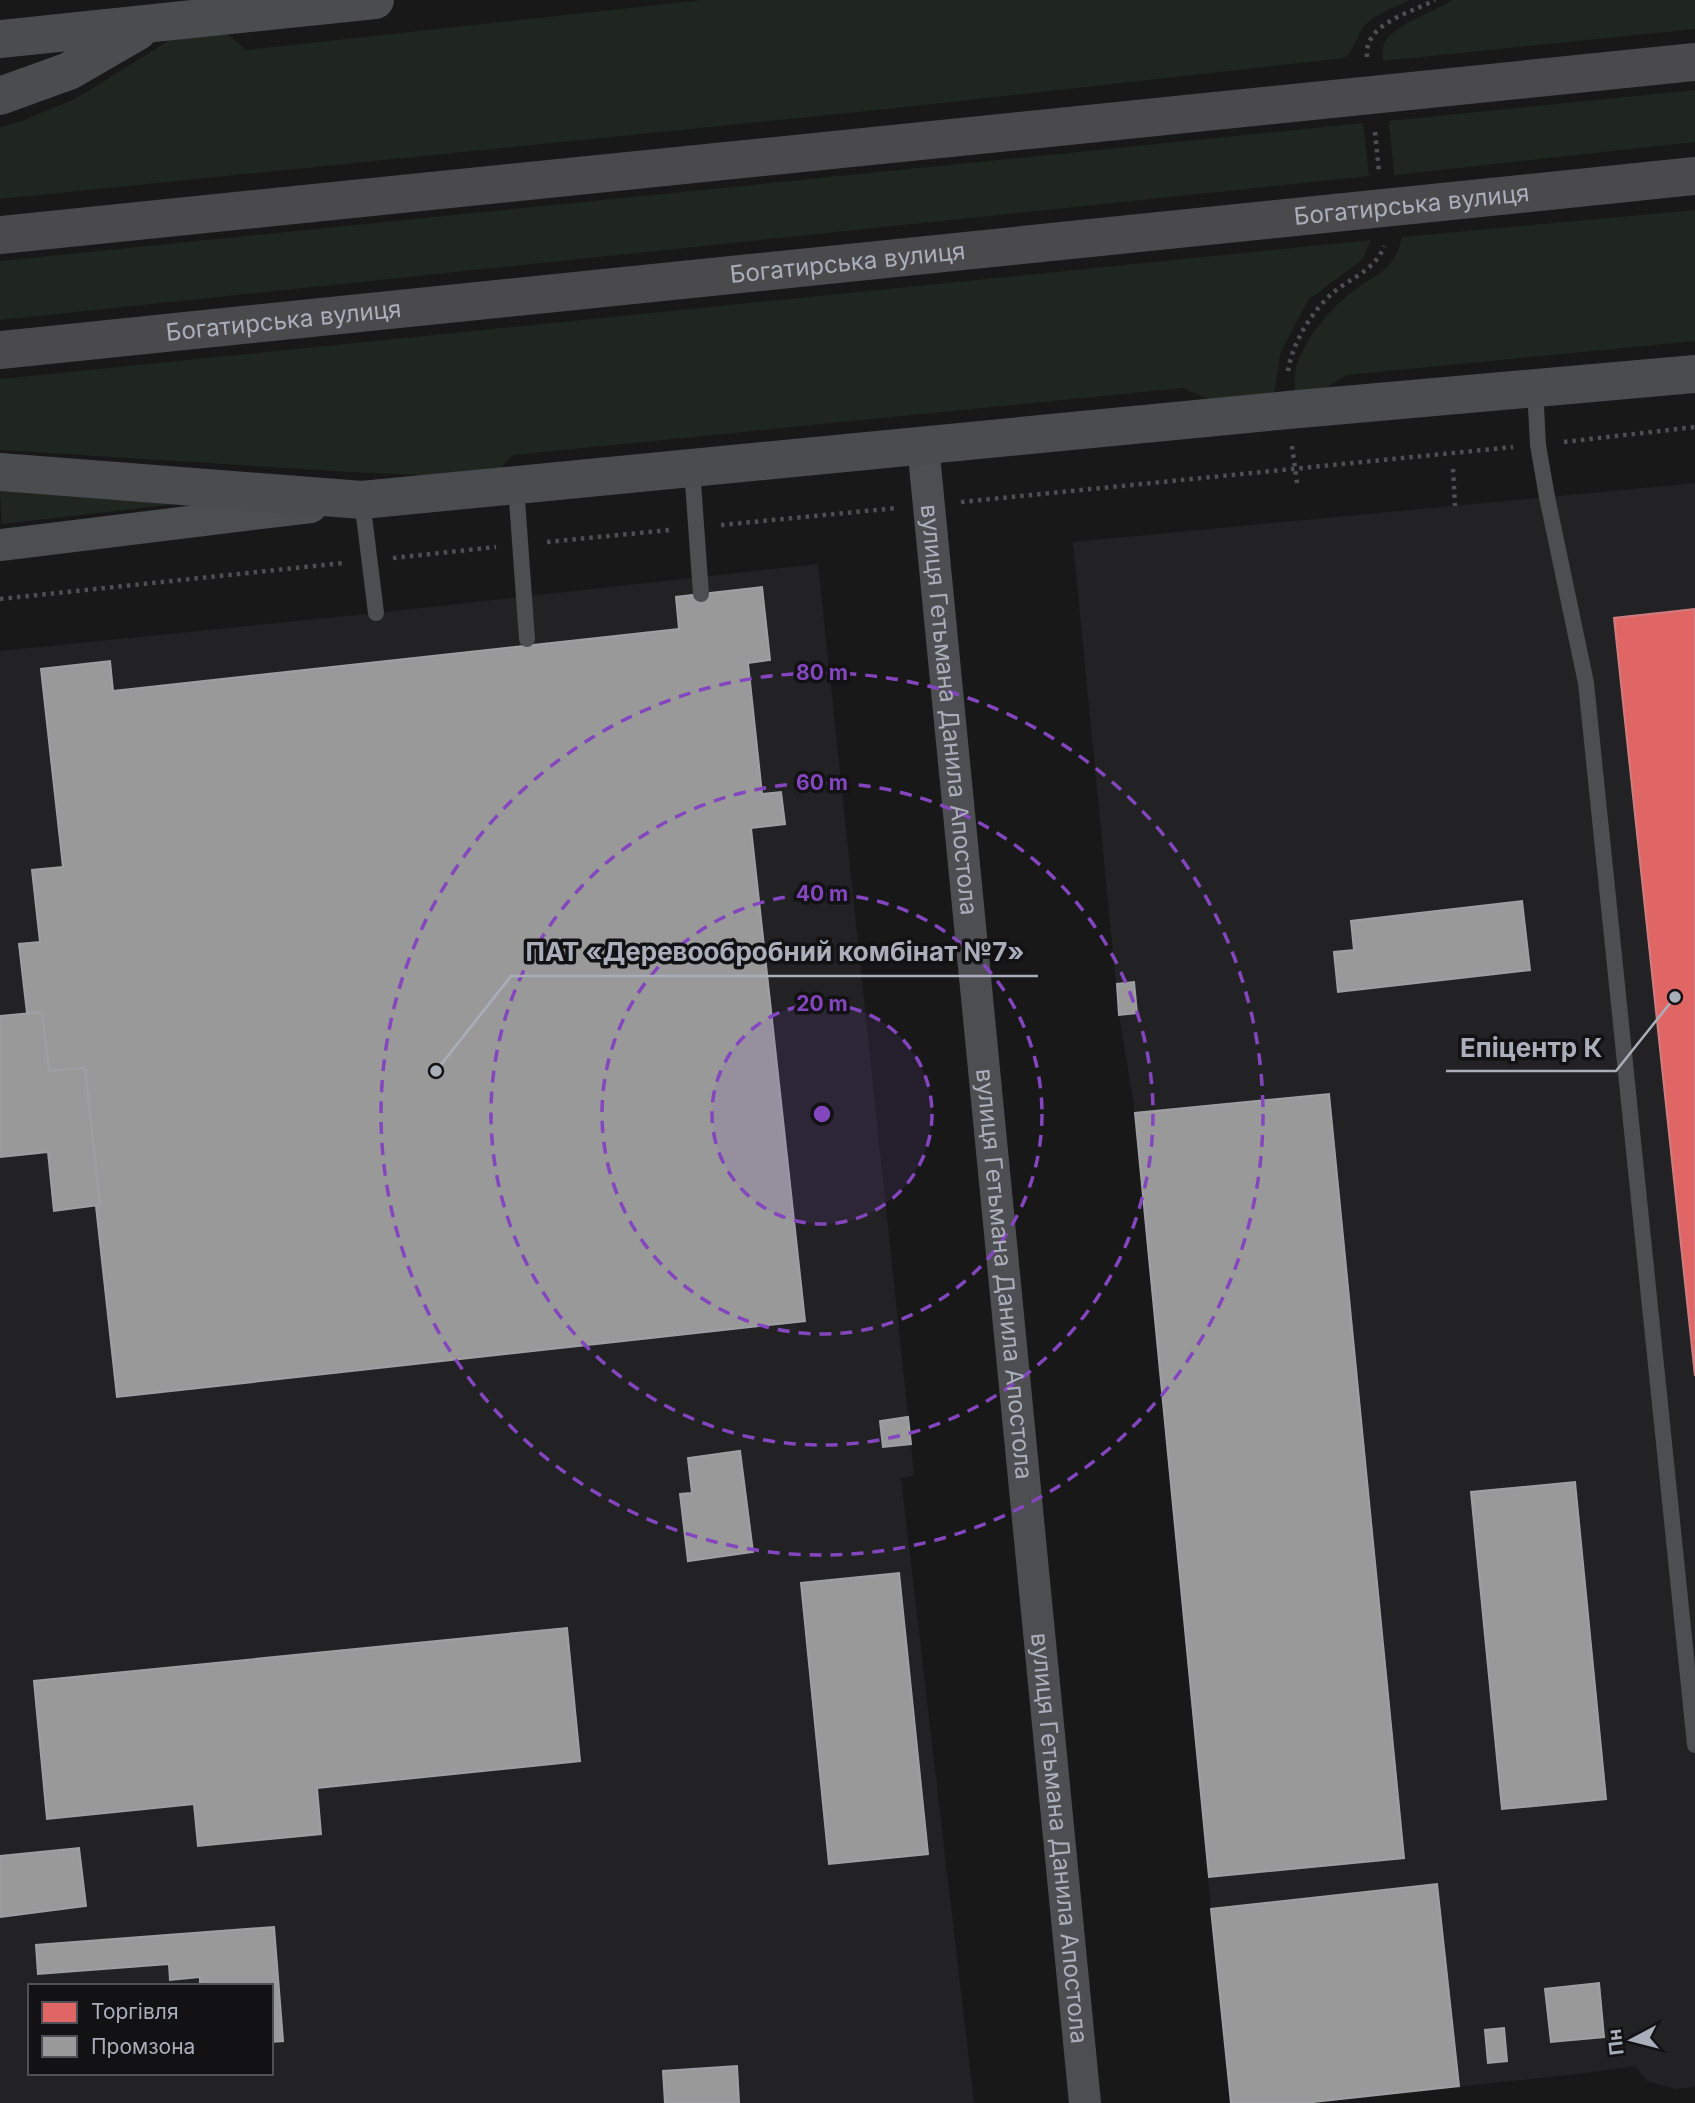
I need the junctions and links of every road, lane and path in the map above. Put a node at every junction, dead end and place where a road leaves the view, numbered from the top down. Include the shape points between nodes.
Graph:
1 (375, 0) edge
2 (149, 24) junction
3 (0, 39) edge
4 (1695, 62) edge
5 (0, 96) edge
6 (1695, 176) edge
7 (0, 235) edge
8 (0, 350) edge
9 (1695, 374) edge
10 (1535, 388) junction
11 (1695, 427) edge
12 (923, 445) junction
13 (1538, 445) junction
14 (691, 469) junction
15 (1453, 469) dead end
16 (0, 472) edge
17 (516, 486) junction
18 (362, 500) junction
19 (929, 505) junction
20 (1455, 506) dead end
21 (696, 527) junction
22 (0, 545) edge
23 (520, 545) junction
24 (369, 561) junction
25 (701, 594) dead end
26 (0, 599) edge
27 (376, 613) dead end
28 (527, 639) dead end
29 (1695, 1745) edge
30 (1085, 2103) edge

1 - 2 main road
2 - 3 main road
2 - 5 main road via 69,71
4 - 7 main road
6 - 8 main road, Богатирська вулиця
9 - 10 main road
10 - 12 main road
10 - 13 lane
11 - 13 path
12 - 14 main road
12 - 19 street, вулиця Гетьмана Данила Апостола
13 - 19 path
13 - 29 lane via 1586,682
14 - 17 main road
14 - 21 lane
15 - 20 path
16 - 18 main road
17 - 18 main road
17 - 23 lane
18 - 22 street
18 - 24 lane
19 - 21 path
19 - 30 street, вулиця Гетьмана Данила Апостола
21 - 23 path
21 - 25 lane
23 - 24 path
23 - 28 lane
24 - 26 path
24 - 27 lane

